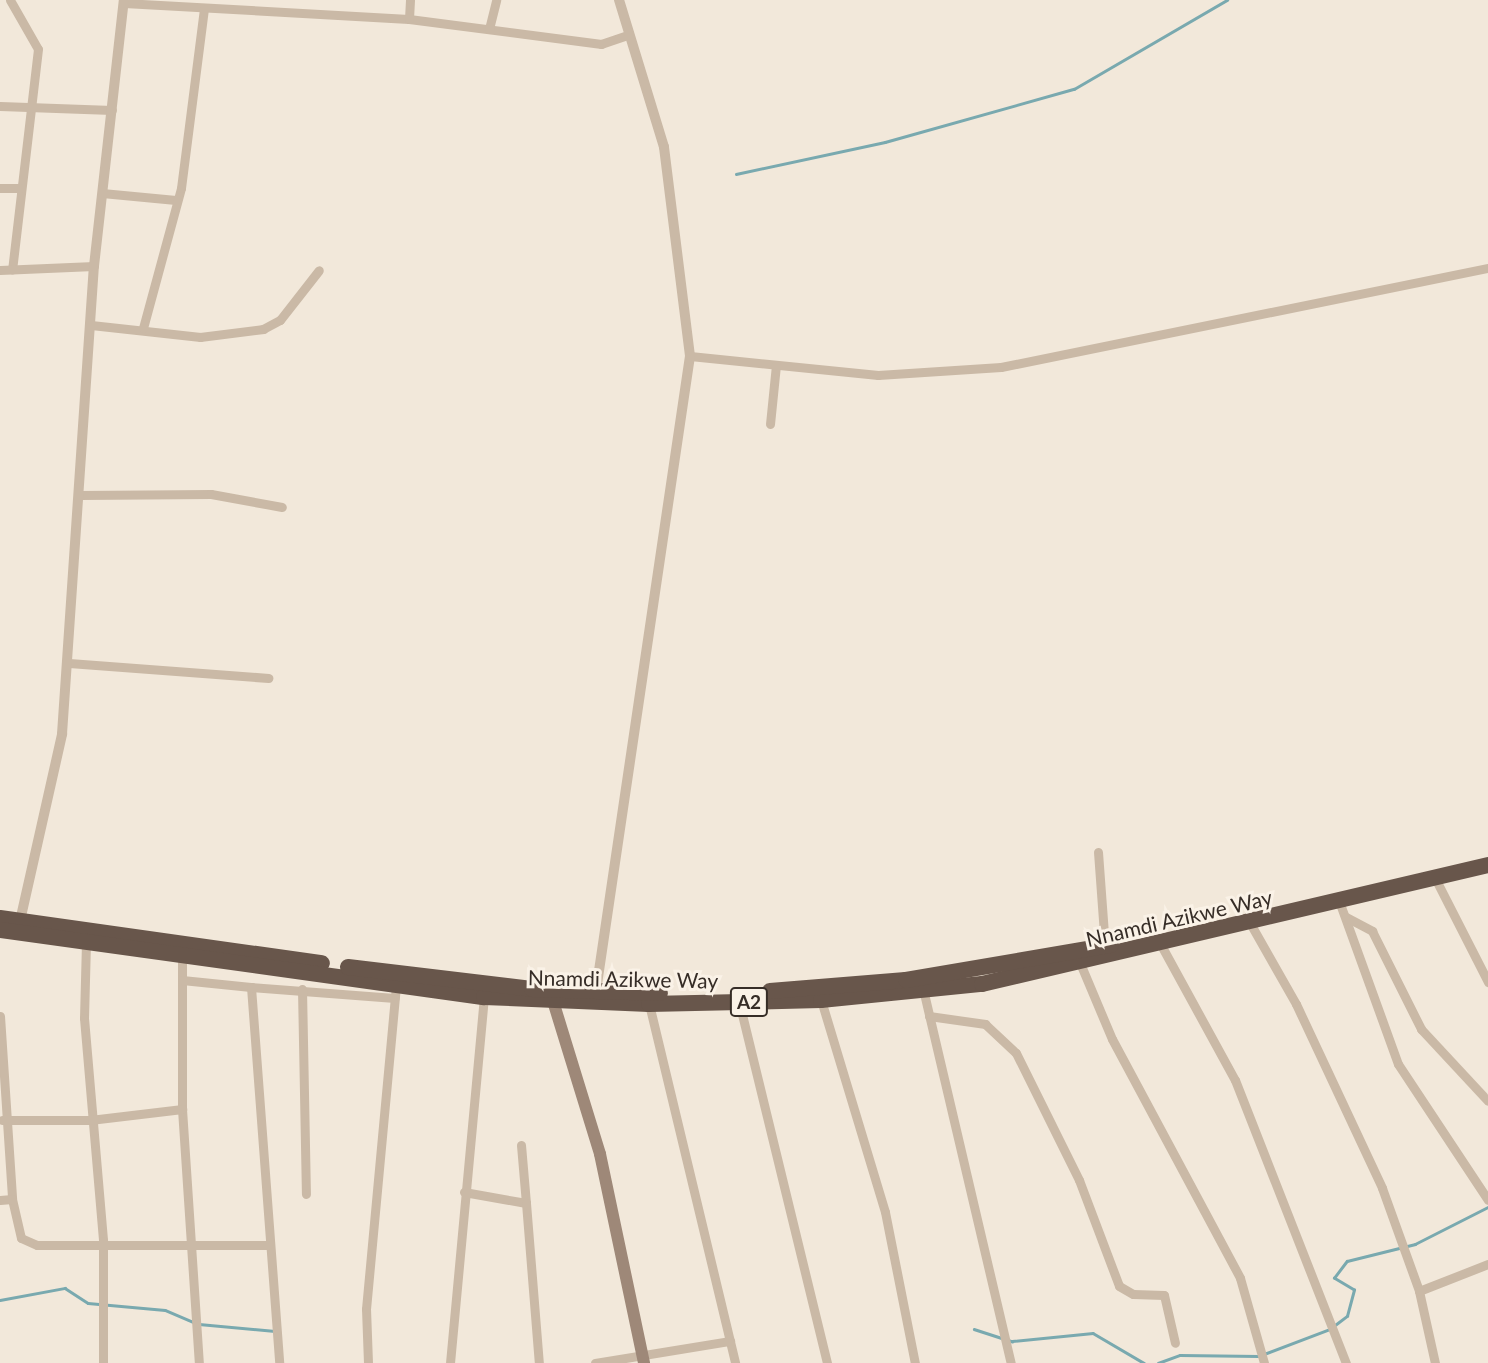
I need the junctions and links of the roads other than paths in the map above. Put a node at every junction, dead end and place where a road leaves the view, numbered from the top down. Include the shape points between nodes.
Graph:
1 (10, 0) edge
2 (410, 0) edge
3 (496, 0) edge
4 (619, 0) edge
5 (124, 2) edge
6 (170, 3) edge
7 (233, 3) edge
8 (204, 9) junction
9 (409, 19) junction
10 (489, 29) junction
11 (627, 35) junction
12 (30, 104) junction
13 (0, 106) edge
14 (112, 110) junction
15 (0, 188) edge
16 (21, 188) junction
17 (102, 193) junction
18 (176, 200) junction
19 (94, 266) junction
20 (1488, 268) edge
21 (12, 269) junction
22 (0, 270) edge
23 (319, 270) dead end
24 (90, 325) junction
25 (143, 328) junction
26 (690, 356) junction
27 (776, 365) junction
28 (770, 424) dead end
29 (80, 495) junction
30 (282, 507) dead end
31 (69, 663) junction
32 (268, 678) dead end
33 (1098, 852) dead end
34 (1488, 854) edge
35 (1488, 865) edge
36 (1435, 878) junction
37 (1339, 901) junction
38 (1346, 917) junction
39 (0, 918) edge
40 (20, 921) junction
41 (1250, 923) junction
42 (0, 930) edge
43 (86, 942) junction
44 (1161, 945) junction
45 (1105, 947) junction
46 (182, 956) junction
47 (1080, 964) junction
48 (182, 980) junction
49 (1488, 982) edge
50 (251, 987) junction
51 (302, 989) junction
52 (923, 989) junction
53 (596, 991) junction
54 (395, 992) junction
55 (484, 997) junction
56 (821, 1000) junction
57 (553, 1001) junction
58 (740, 1002) junction
59 (649, 1004) junction
60 (0, 1016) edge
61 (929, 1016) junction
62 (1, 1034) edge
63 (1488, 1101) edge
64 (181, 1109) junction
65 (3, 1120) edge
66 (90, 1120) junction
67 (521, 1145) dead end
68 (464, 1192) junction
69 (306, 1194) dead end
70 (0, 1199) edge
71 (12, 1199) junction
72 (1488, 1200) edge
73 (526, 1203) junction
74 (103, 1241) junction
75 (268, 1245) junction
76 (190, 1246) junction
77 (1488, 1264) edge
78 (1419, 1291) junction
79 (730, 1341) junction
80 (1175, 1343) dead end
81 (643, 1359) edge
82 (1263, 1362) edge
83 (103, 1363) edge
84 (199, 1363) edge
85 (279, 1363) edge
86 (368, 1363) edge
87 (450, 1363) edge
88 (539, 1363) edge
89 (595, 1363) edge
90 (735, 1363) edge
91 (827, 1363) edge
92 (915, 1363) edge
93 (1011, 1363) edge
94 (1346, 1363) edge
95 (1435, 1363) edge

1 - 12 street via 38,49
2 - 9 street
3 - 10 street
4 - 11 street
5 - 6 street
5 - 14 street
6 - 8 street
7 - 8 street
7 - 9 street
8 - 18 street via 193,126
9 - 10 street
10 - 11 street via 601,44
11 - 26 street via 664,147
12 - 13 street
12 - 14 street
12 - 16 street
14 - 17 street
15 - 16 street
16 - 21 street
17 - 18 street
17 - 19 street
18 - 25 street
19 - 21 street
19 - 24 street
20 - 27 street via 1001,367 878,375
21 - 22 street
23 - 25 street via 280,320 263,329 200,337
24 - 25 street
24 - 29 street
26 - 27 street
26 - 53 street
27 - 28 street
29 - 30 street via 211,495
29 - 31 street
31 - 32 street
31 - 40 street via 62,733
33 - 45 street
34 - 45 highway, Nnamdi Azikwe Way / A2
35 - 36 highway, Nnamdi Azikwe Way / A2
36 - 37 highway, Nnamdi Azikwe Way / A2
36 - 49 street
37 - 38 street
37 - 41 highway, Nnamdi Azikwe Way / A2
38 - 63 street via 1372,931 1421,1029
38 - 72 street via 1398,1063
39 - 40 highway, Nnamdi Azikwe Way / A2
40 - 53 highway, Nnamdi Azikwe Way / A2 via 451,981
41 - 44 highway, Nnamdi Azikwe Way / A2
41 - 78 street via 1342,1095
42 - 43 highway, Nnamdi Azikwe Way / A2
43 - 46 highway, Nnamdi Azikwe Way / A2
43 - 66 street
44 - 47 highway, Nnamdi Azikwe Way / A2
44 - 94 street via 1235,1080
45 - 53 highway, Nnamdi Azikwe Way / A2 via 829,988
46 - 48 street
46 - 54 highway, Nnamdi Azikwe Way / A2
47 - 52 highway, Nnamdi Azikwe Way / A2
47 - 82 street via 1112,1039 1240,1278
48 - 50 street
48 - 64 street
50 - 51 street
50 - 75 street
51 - 54 street
51 - 69 street
52 - 56 highway, Nnamdi Azikwe Way / A2
52 - 61 street
54 - 55 highway, Nnamdi Azikwe Way / A2
54 - 86 street via 366,1309
55 - 57 highway, Nnamdi Azikwe Way / A2
55 - 68 street
56 - 58 highway, Nnamdi Azikwe Way / A2
56 - 92 street via 881,1200
57 - 59 highway, Nnamdi Azikwe Way / A2
57 - 81 main road via 600,1154
58 - 59 highway, Nnamdi Azikwe Way / A2
58 - 91 street
59 - 79 street
60 - 62 street
61 - 80 street via 985,1024 1016,1053 1079,1180 1119,1286 1133,1294 1164,1295
61 - 93 street
62 - 65 street
64 - 66 street
64 - 76 street
65 - 66 street
65 - 71 street
66 - 74 street
67 - 73 street
68 - 73 street
68 - 87 street
70 - 71 street
71 - 74 street via 18,1232 27,1243
73 - 88 street
74 - 76 street
74 - 83 street
75 - 76 street
75 - 85 street
76 - 84 street
77 - 78 street
78 - 95 street
79 - 81 street
79 - 90 street
81 - 89 street

